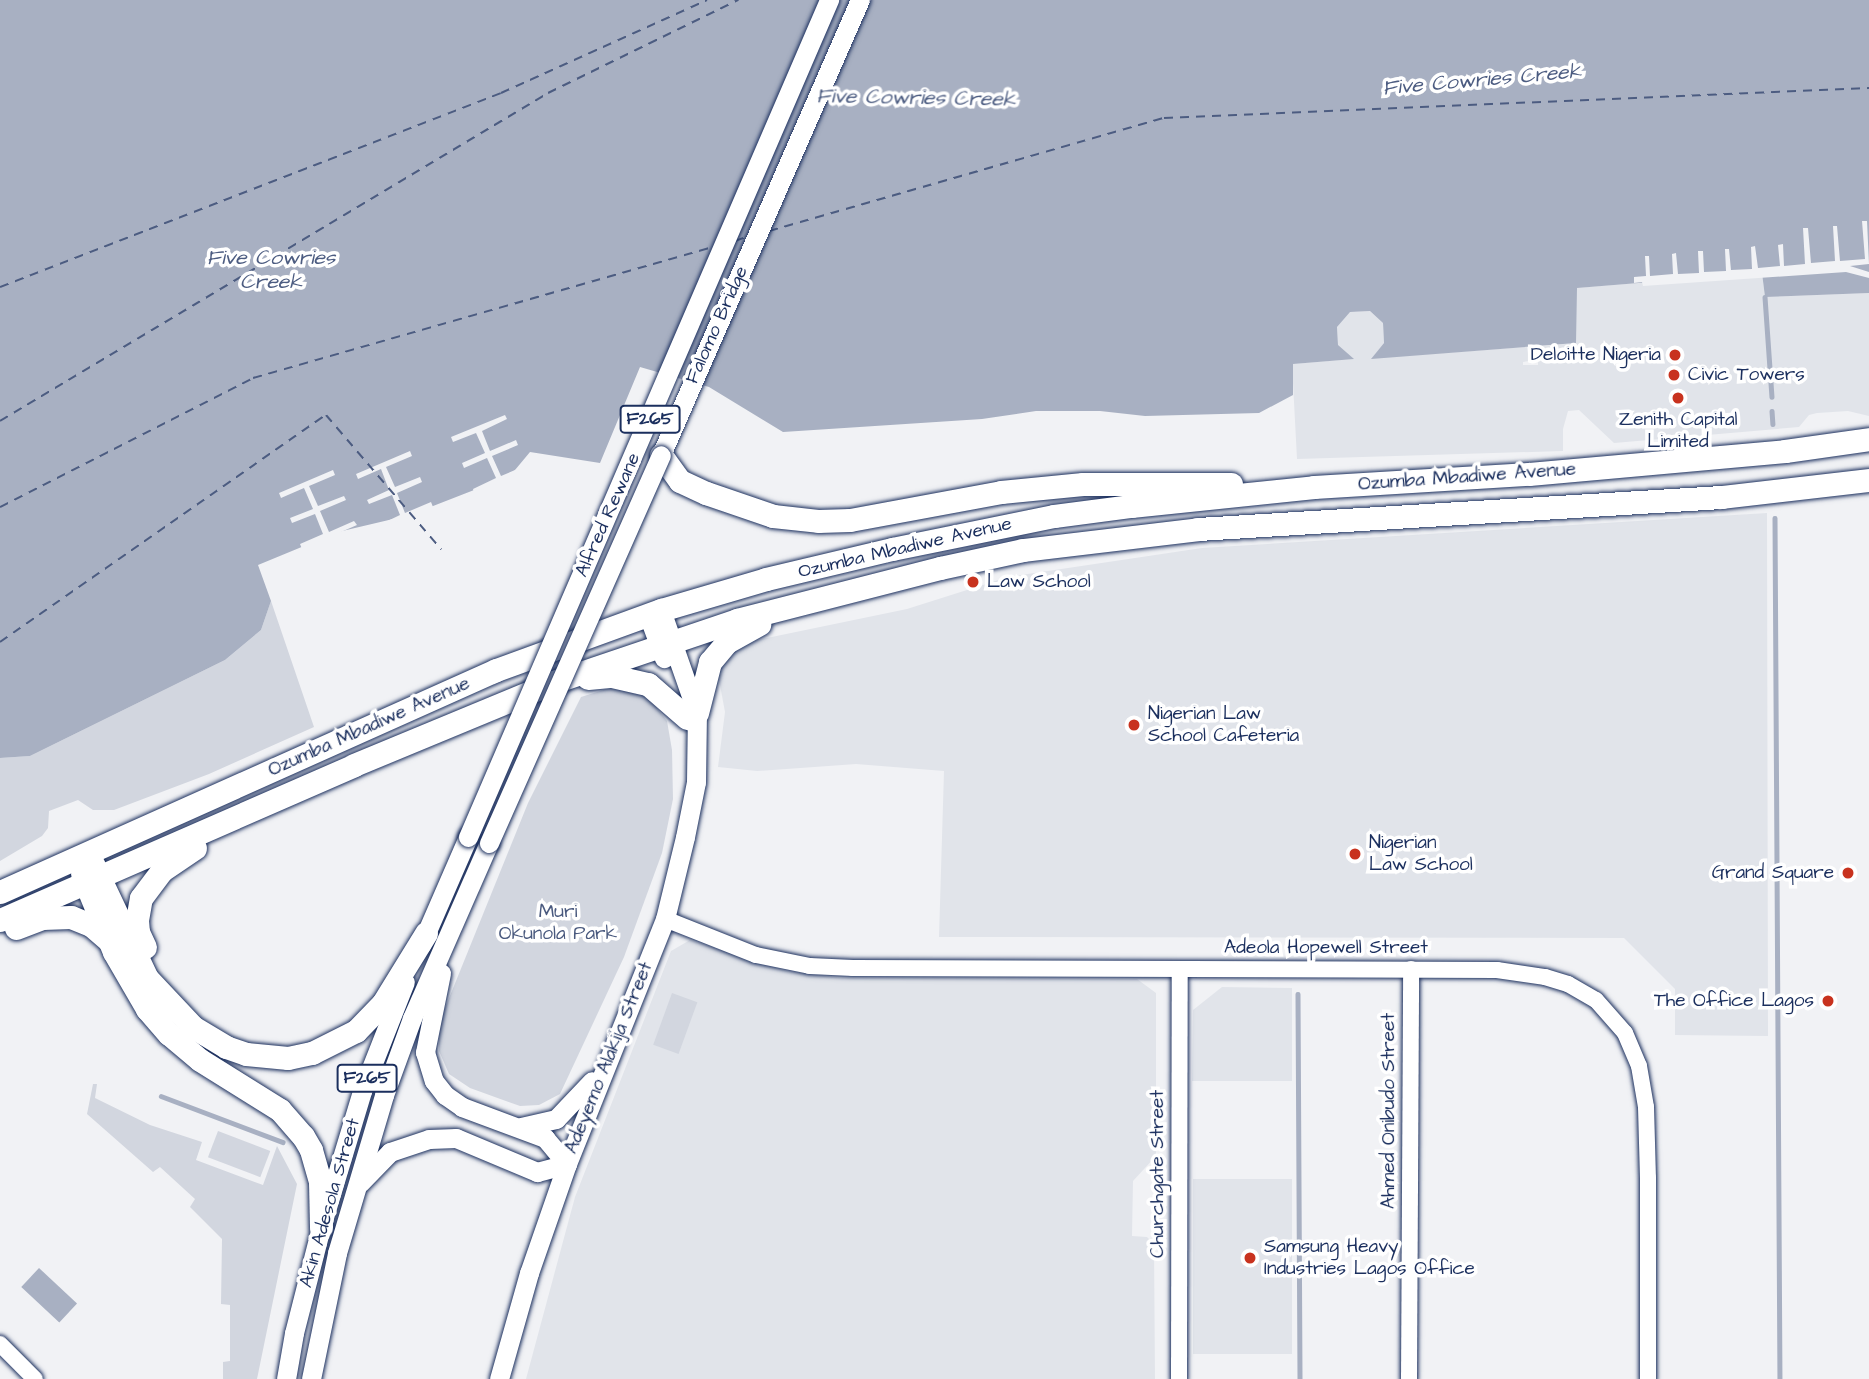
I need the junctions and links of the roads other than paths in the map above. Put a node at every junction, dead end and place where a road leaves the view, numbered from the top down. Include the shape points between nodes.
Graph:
1 (830, 0) edge
2 (860, 0) edge
3 (1869, 439) edge
4 (661, 455) junction
5 (1869, 480) edge
6 (1314, 487) junction
7 (806, 602) junction
8 (654, 612) junction
9 (665, 642) junction
10 (557, 681) junction
11 (694, 721) junction
12 (234, 819) junction
13 (468, 837) joint
14 (489, 843) joint
15 (82, 855) junction
16 (92, 880) junction
17 (0, 892) edge
18 (664, 919) junction
19 (0, 920) edge
20 (453, 924) junction
21 (426, 933) junction
22 (0, 935) edge
23 (110, 943) junction
24 (1411, 969) junction
25 (1180, 970) junction
26 (163, 995) junction
27 (602, 1070) junction
28 (516, 1127) junction
29 (567, 1164) junction
30 (356, 1186) junction
31 (321, 1227) junction
32 (0, 1344) edge
33 (35, 1379) edge
34 (286, 1379) edge
35 (311, 1379) edge
36 (499, 1379) edge
37 (1179, 1379) edge
38 (1409, 1379) edge
39 (1648, 1379) edge

1 - 13 main road, Alfred Rewane / F265, bridge
2 - 4 main road, Falomo Bridge / F265
3 - 6 highway, Ozumba Mbadiwe Avenue via 1529,474
4 - 6 highway via 680,481 742,507 782,517 849,520 1001,492 1083,484
4 - 14 main road, Falomo Bridge / F265, bridge
5 - 7 highway, Ozumba Mbadiwe Avenue via 1721,497 1239,526 1103,539 1023,550
6 - 8 highway, Ozumba Mbadiwe Avenue via 1130,506 963,533 766,579
7 - 9 highway, Ozumba Mbadiwe Avenue
7 - 11 highway via 746,630 718,651 705,675
8 - 9 main road, Adeyemo Alakija Street
8 - 15 highway, Ozumba Mbadiwe Avenue via 496,670
9 - 10 highway, Ozumba Mbadiwe Avenue
9 - 11 main road, Adeyemo Alakija Street
10 - 11 highway via 631,678 659,692 677,712
10 - 12 highway, Ozumba Mbadiwe Avenue
11 - 18 main road, Adeyemo Alakija Street via 696,782
12 - 16 highway, Ozumba Mbadiwe Avenue
12 - 26 highway via 161,871 141,898 138,932
13 - 21 main road, Akin Adesola Street / F265
14 - 20 main road, Akin Adesola Street / F265
15 - 16 highway
15 - 17 highway, Ozumba Mbadiwe Avenue
16 - 19 highway, Ozumba Mbadiwe Avenue
16 - 23 highway
16 - 26 highway via 143,971
18 - 25 street, Adeola Hopewell Street via 755,954 810,966
18 - 27 main road, Adeyemo Alakija Street
20 - 28 main road via 428,1032 428,1067 445,1095 462,1107
20 - 30 main road, Akin Adesola Street / F265 via 407,1031
21 - 26 highway via 383,1003 335,1044 312,1053 264,1057 226,1048 193,1027
21 - 31 main road, Akin Adesola Street / F265 via 383,1033
22 - 23 highway via 42,918 64,916 85,921
23 - 31 highway via 147,1009 169,1034 200,1060 280,1110 303,1136 320,1182
24 - 25 street, Adeola Hopewell Street
24 - 38 street, Ahmed Onibudo Street
24 - 39 street, Adeola Hopewell Street via 1497,970 1545,977 1595,1000 1625,1033 1639,1066 1646,1107
25 - 37 street, Churchgate Street
27 - 28 main road via 556,1119
27 - 29 main road, Adeyemo Alakija Street
28 - 29 main road via 545,1138
29 - 30 main road via 537,1171 456,1138 429,1139 390,1152
29 - 36 main road, Adeyemo Alakija Street
30 - 35 main road, Akin Adesola Street
31 - 34 main road, Akin Adesola Street
32 - 33 street

